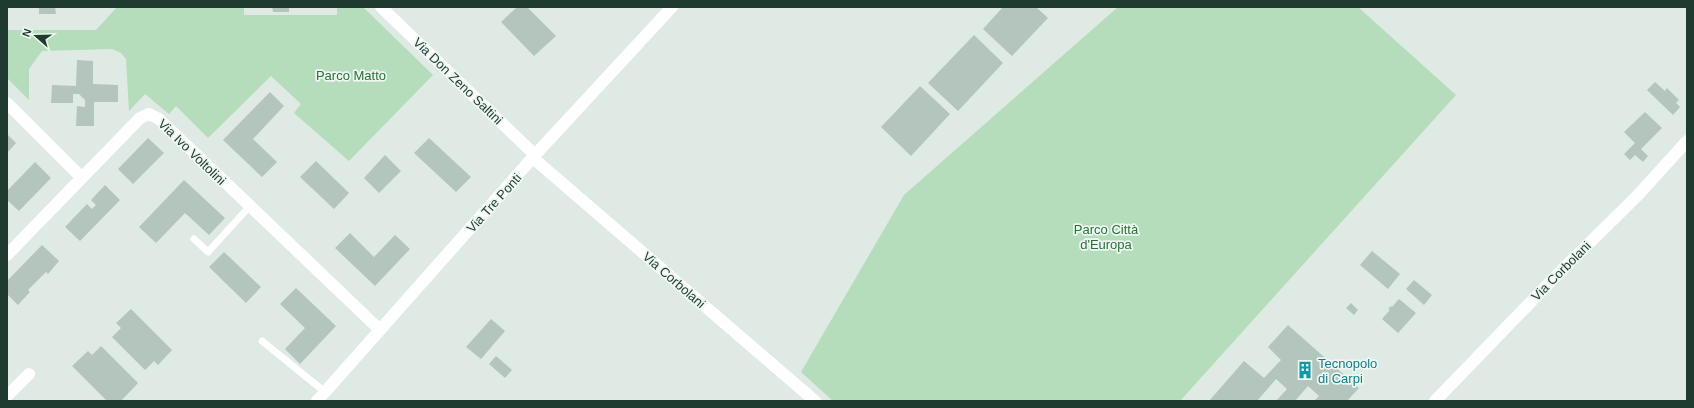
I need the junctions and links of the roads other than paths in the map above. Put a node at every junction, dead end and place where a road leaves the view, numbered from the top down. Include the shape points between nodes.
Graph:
1 (381, 7) edge
2 (672, 7) edge
3 (7, 102) edge
4 (1687, 141) edge
5 (534, 157) junction
6 (81, 177) junction
7 (250, 206) junction
8 (194, 239) dead end
9 (7, 255) edge
10 (380, 330) junction
11 (262, 341) dead end
12 (29, 374) dead end
13 (7, 396) edge
14 (321, 396) edge
15 (815, 401) edge
16 (1435, 401) edge

1 - 5 street, Via Don Zeno Saltini
2 - 5 street, Via Tre Ponti
3 - 6 street
4 - 16 street, Via Corbolani via 1638,195
5 - 10 street, Via Tre Ponti
5 - 15 street, Via Corbolani
6 - 7 street, Via Ivo Voltolini via 140,118 149,114 158,119
6 - 9 street, Via Ivo Voltolini
7 - 8 lane via 208,252
7 - 10 street, Via Ivo Voltolini
10 - 14 street, Via Tre Ponti
11 - 14 lane
12 - 13 street

